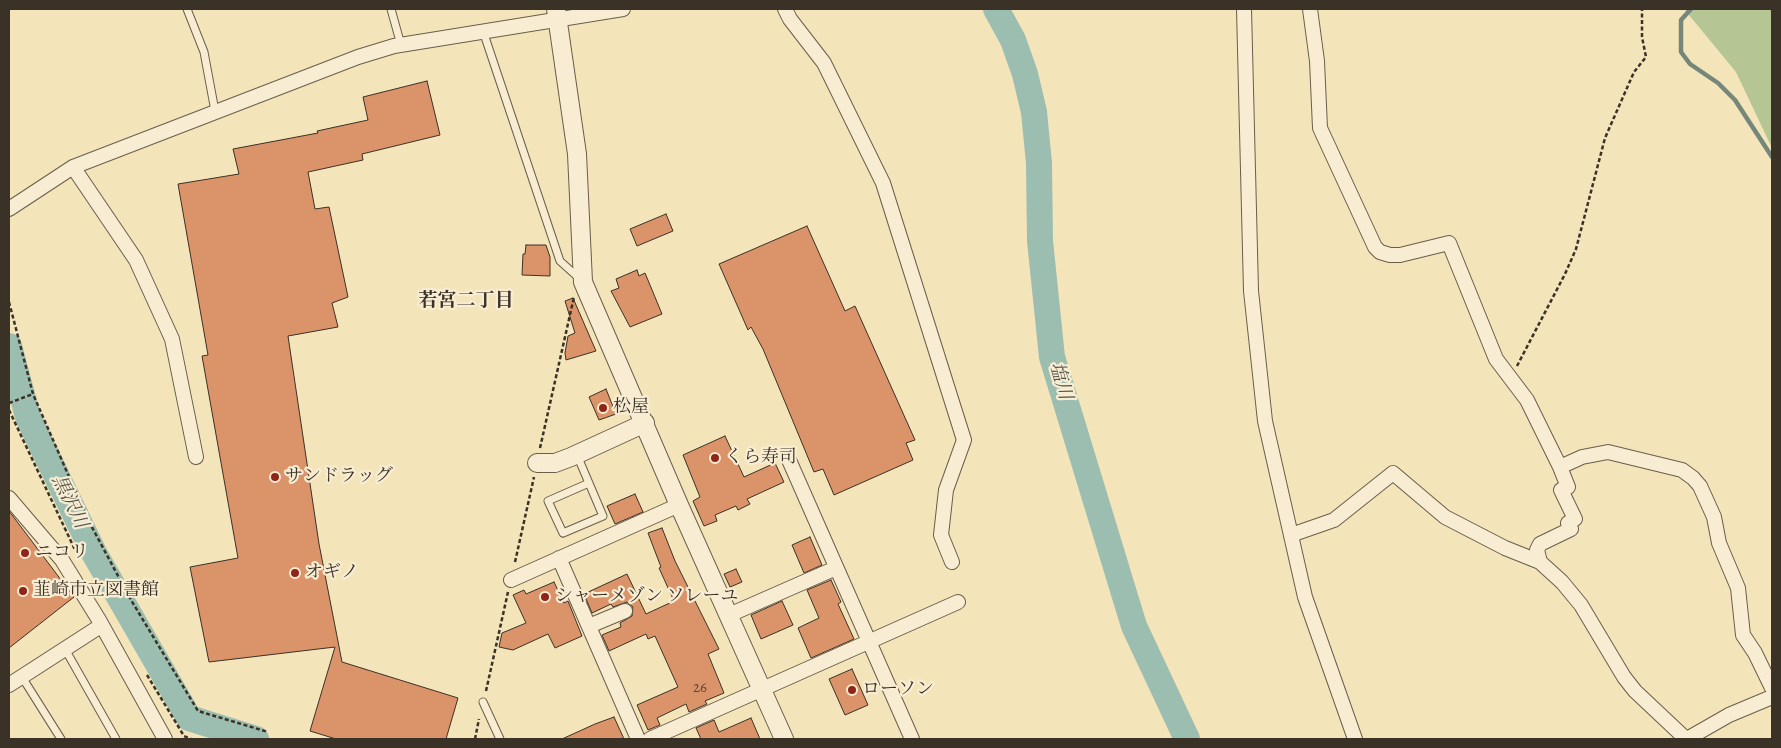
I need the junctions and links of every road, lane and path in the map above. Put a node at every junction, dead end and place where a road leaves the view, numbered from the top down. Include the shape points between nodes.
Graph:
1 (187, 9) edge
2 (391, 9) edge
3 (623, 9) edge
4 (785, 9) edge
5 (1244, 9) edge
6 (1310, 9) edge
7 (1642, 9) edge
8 (557, 15) edge
9 (483, 30) junction
10 (401, 45) junction
11 (215, 111) junction
12 (73, 167) junction
13 (9, 209) edge
14 (583, 282) junction
15 (9, 302) edge
16 (1511, 379) junction
17 (33, 394) junction
18 (9, 403) edge
19 (9, 410) edge
20 (645, 424) junction
21 (577, 454) junction
22 (196, 456) dead end
23 (789, 460) dead end
24 (537, 463) junction
25 (1560, 467) junction
26 (589, 483) junction
27 (9, 498) edge
28 (679, 505) junction
29 (1291, 535) junction
30 (560, 558) junction
31 (80, 560) dead end
32 (952, 562) dead end
33 (1540, 562) junction
34 (836, 568) junction
35 (511, 580) junction
36 (958, 602) dead end
37 (624, 611) dead end
38 (729, 615) junction
39 (102, 625) junction
40 (589, 626) junction
41 (869, 642) junction
42 (64, 649) junction
43 (142, 667) dead end
44 (22, 677) junction
45 (9, 686) edge
46 (1772, 688) edge
47 (762, 690) junction
48 (1772, 697) edge
49 (483, 702) junction
50 (268, 732) dead end
51 (61, 739) edge
52 (116, 739) edge
53 (165, 739) edge
54 (191, 739) edge
55 (475, 739) edge
56 (500, 739) edge
57 (638, 739) edge
58 (650, 739) edge
59 (784, 739) edge
60 (912, 739) edge
61 (1355, 739) edge
62 (1687, 739) edge

1 - 11 lane via 204,52
2 - 10 lane
3 - 8 street
4 - 32 street via 824,63 883,183 964,440 946,490 941,535
5 - 29 street via 1251,291 1266,421
6 - 16 street via 1317,61 1320,128 1374,247 1390,256 1400,256 1449,243 1496,359
7 - 16 path via 1646,57 1634,72 1605,138 1576,249
8 - 9 street
8 - 14 street via 577,154
9 - 10 street
9 - 14 lane via 560,262
10 - 11 street via 358,57
11 - 12 street
12 - 13 street
12 - 22 street via 136,260 172,339
14 - 20 street
14 - 24 path via 571,301
15 - 17 path
16 - 25 street via 1527,400
17 - 18 path
17 - 50 path via 87,518 131,600 198,711
19 - 31 path
20 - 21 street
20 - 28 street
21 - 24 street via 555,463
21 - 26 lane
23 - 34 street
24 - 35 path
25 - 33 street via 1568,487 1561,490 1575,519 1568,523 1571,529 1540,544 1537,550
25 - 46 street via 1582,457 1608,452 1675,468 1693,478 1714,517 1719,543 1738,588 1743,635
26 - 26 lane via 603,516 563,534 548,501
27 - 39 street via 62,560
28 - 30 street
28 - 38 street
29 - 33 street via 1334,520 1393,473 1445,517
29 - 61 street via 1305,596
30 - 35 street
30 - 40 street
33 - 62 street via 1581,605 1635,691
34 - 38 street
34 - 41 street
35 - 49 path
36 - 41 street
37 - 40 street
38 - 47 street
39 - 42 street
39 - 53 street
40 - 57 street
41 - 47 street
41 - 60 street
42 - 44 street
42 - 52 lane
43 - 54 path via 184,736
44 - 45 street
44 - 51 lane
47 - 58 street
47 - 59 street
48 - 62 street via 1729,715
49 - 55 path
49 - 56 lane

